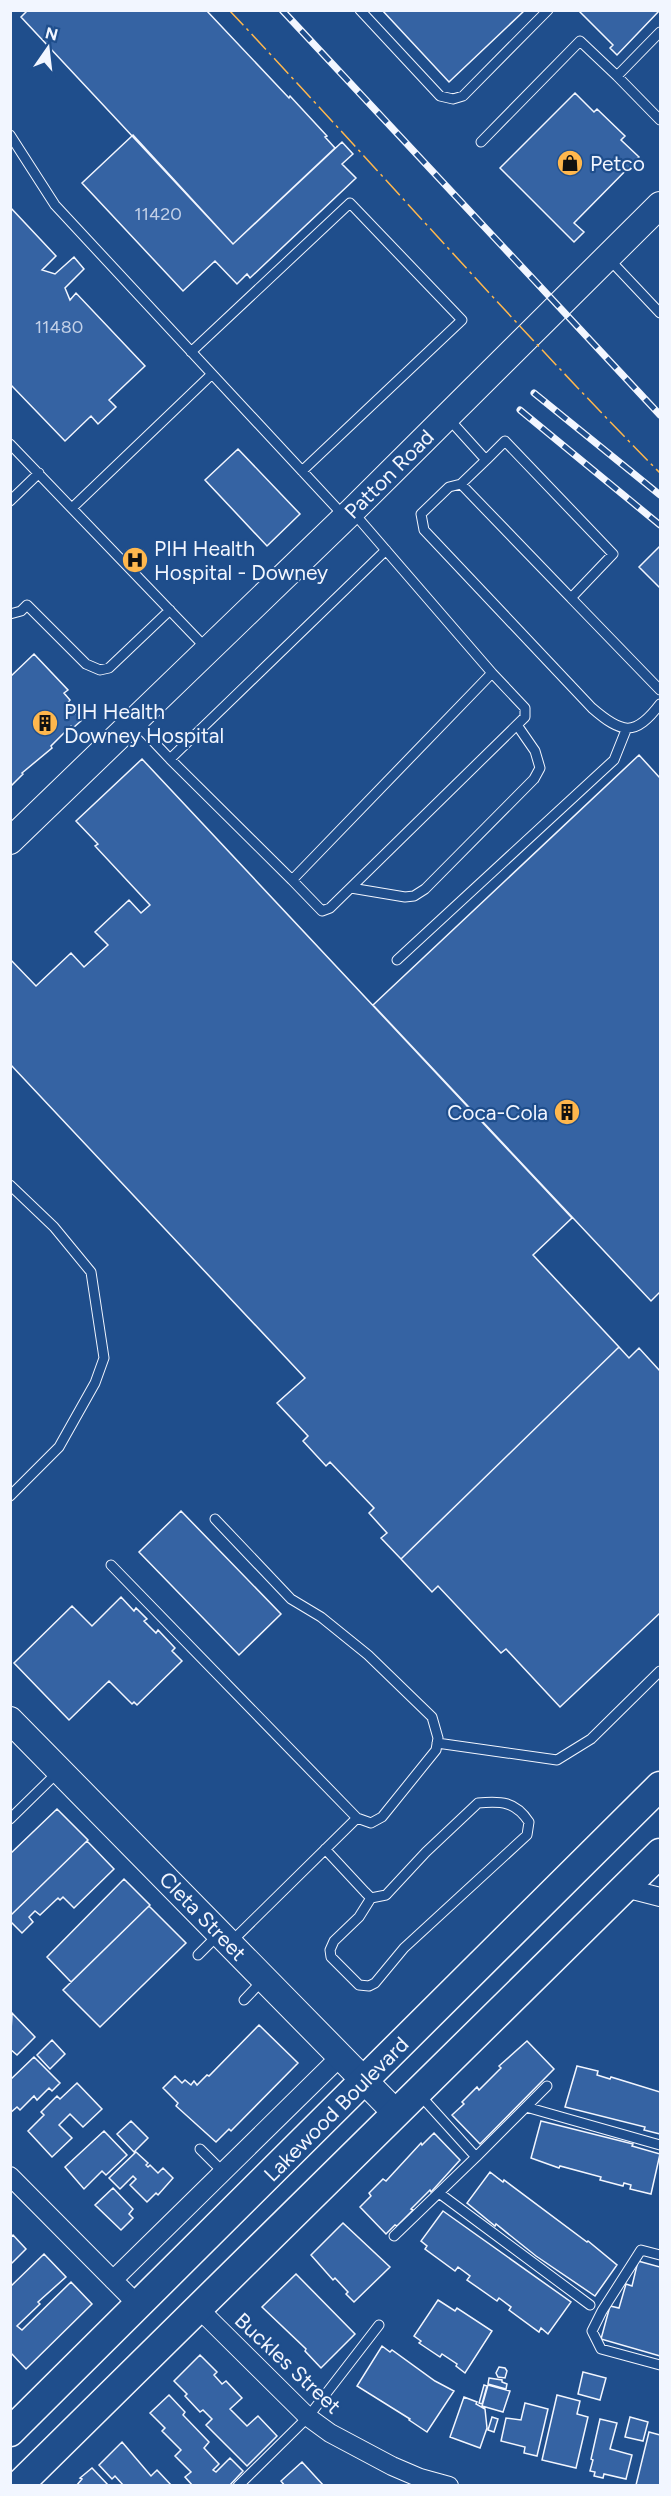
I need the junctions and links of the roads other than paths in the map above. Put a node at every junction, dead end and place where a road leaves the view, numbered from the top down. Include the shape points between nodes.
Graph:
1 (360, 10) edge
2 (548, 10) edge
3 (660, 33) edge
4 (617, 76) junction
5 (660, 120) edge
6 (10, 135) edge
7 (481, 142) dead end
8 (660, 205) edge
9 (608, 257) junction
10 (660, 313) edge
11 (191, 352) junction
12 (212, 374) junction
13 (447, 416) junction
14 (10, 444) edge
15 (486, 460) junction
16 (302, 471) junction
17 (39, 473) junction
18 (461, 484) junction
19 (10, 501) edge
20 (72, 508) junction
21 (349, 514) junction
22 (386, 550) junction
23 (571, 598) junction
24 (170, 610) junction
25 (10, 614) edge
26 (208, 650) junction
27 (492, 673) junction
28 (660, 690) edge
29 (660, 704) edge
30 (135, 722) junction
31 (517, 725) junction
32 (626, 730) junction
33 (170, 759) junction
34 (10, 841) edge
35 (292, 880) junction
36 (351, 888) junction
37 (397, 960) dead end
38 (10, 1185) edge
39 (10, 1496) edge
40 (215, 1519) dead end
41 (111, 1565) dead end
42 (660, 1671) edge
43 (10, 1720) edge
44 (437, 1743) junction
45 (60, 1770) junction
46 (660, 1785) edge
47 (357, 1818) junction
48 (10, 1819) edge
49 (325, 1849) junction
50 (660, 1853) edge
51 (625, 1888) junction
52 (660, 1897) edge
53 (371, 1898) junction
54 (225, 1938) junction
55 (198, 1956) dead end
56 (265, 1979) junction
57 (243, 2000) dead end
58 (340, 2056) junction
59 (364, 2080) junction
60 (547, 2086) dead end
61 (417, 2093) junction
62 (526, 2107) junction
63 (396, 2113) junction
64 (660, 2145) edge
65 (200, 2149) dead end
66 (476, 2157) junction
67 (223, 2172) junction
68 (10, 2176) edge
69 (439, 2193) junction
70 (394, 2236) dead end
71 (660, 2254) edge
72 (113, 2280) junction
73 (138, 2305) junction
74 (590, 2305) dead end
75 (198, 2308) junction
76 (379, 2325) dead end
77 (660, 2365) edge
78 (308, 2417) junction
79 (10, 2432) edge
80 (418, 2482) edge
81 (18, 2486) edge
82 (238, 2486) edge
83 (449, 2486) edge

1 - 2 lane via 440,96 453,99 463,96
3 - 4 lane
4 - 5 lane
4 - 7 lane via 580,41
6 - 11 lane via 56,205
8 - 9 street, Patton Road
9 - 10 lane
9 - 13 street, Patton Road
11 - 12 lane
11 - 16 lane via 350,203 462,320
12 - 16 lane
12 - 20 lane
13 - 15 lane
13 - 21 street, Patton Road
14 - 17 lane
15 - 18 lane
15 - 23 lane via 505,441 613,554
16 - 21 lane
17 - 19 lane
17 - 20 lane
18 - 23 lane
18 - 32 lane via 449,488 421,514 424,530 592,708 608,722
20 - 24 lane
21 - 22 lane
21 - 26 street, Patton Road
22 - 27 lane
22 - 33 lane
23 - 28 lane
24 - 25 lane via 110,668 100,670 86,664 27,605
24 - 26 lane
26 - 30 street, Patton Road
27 - 31 lane via 525,708 525,717
27 - 35 lane
29 - 32 lane via 639,727
30 - 33 lane
30 - 34 street, Patton Road
31 - 36 lane
31 - 36 lane via 535,751 540,768 425,889 405,897
32 - 37 lane via 614,760
33 - 35 lane
35 - 36 lane via 322,911
38 - 39 lane via 54,1227 91,1272 104,1358 95,1383 59,1447
40 - 44 lane via 291,1599 321,1617 368,1655 432,1717
41 - 47 lane
42 - 44 lane via 591,1739 557,1760
43 - 45 street, Cleta Street
44 - 47 lane via 436,1750 382,1817 371,1823
45 - 48 lane
45 - 54 street, Cleta Street
46 - 59 main road, Lakewood Boulevard
47 - 49 lane
49 - 53 lane
49 - 54 lane
50 - 51 main road
51 - 52 street
51 - 61 main road
53 - 53 lane via 386,1895 478,1803 513,1804 529,1822 527,1835 404,1948 369,1986 359,1985 331,1957 330,1950
54 - 55 lane
54 - 56 street, Cleta Street
56 - 57 lane
56 - 58 street, Cleta Street
58 - 59 street, Cleta Street
58 - 67 street, Lakewood Boulevard
59 - 63 street, Cleta Street
59 - 73 main road, Lakewood Boulevard
60 - 62 lane
61 - 63 main road
61 - 66 lane
62 - 64 lane
62 - 66 lane
63 - 75 main road
65 - 67 lane
66 - 69 lane
67 - 72 street, Lakewood Boulevard
68 - 72 street
69 - 70 lane
69 - 74 lane
71 - 77 lane via 641,2250 592,2331 601,2349
72 - 73 street
73 - 79 main road, Lakewood Boulevard
75 - 78 street, Buckles Street
75 - 81 main road
76 - 78 lane
78 - 80 street, Buckles Street
78 - 82 lane
80 - 83 street, Buckles Street

